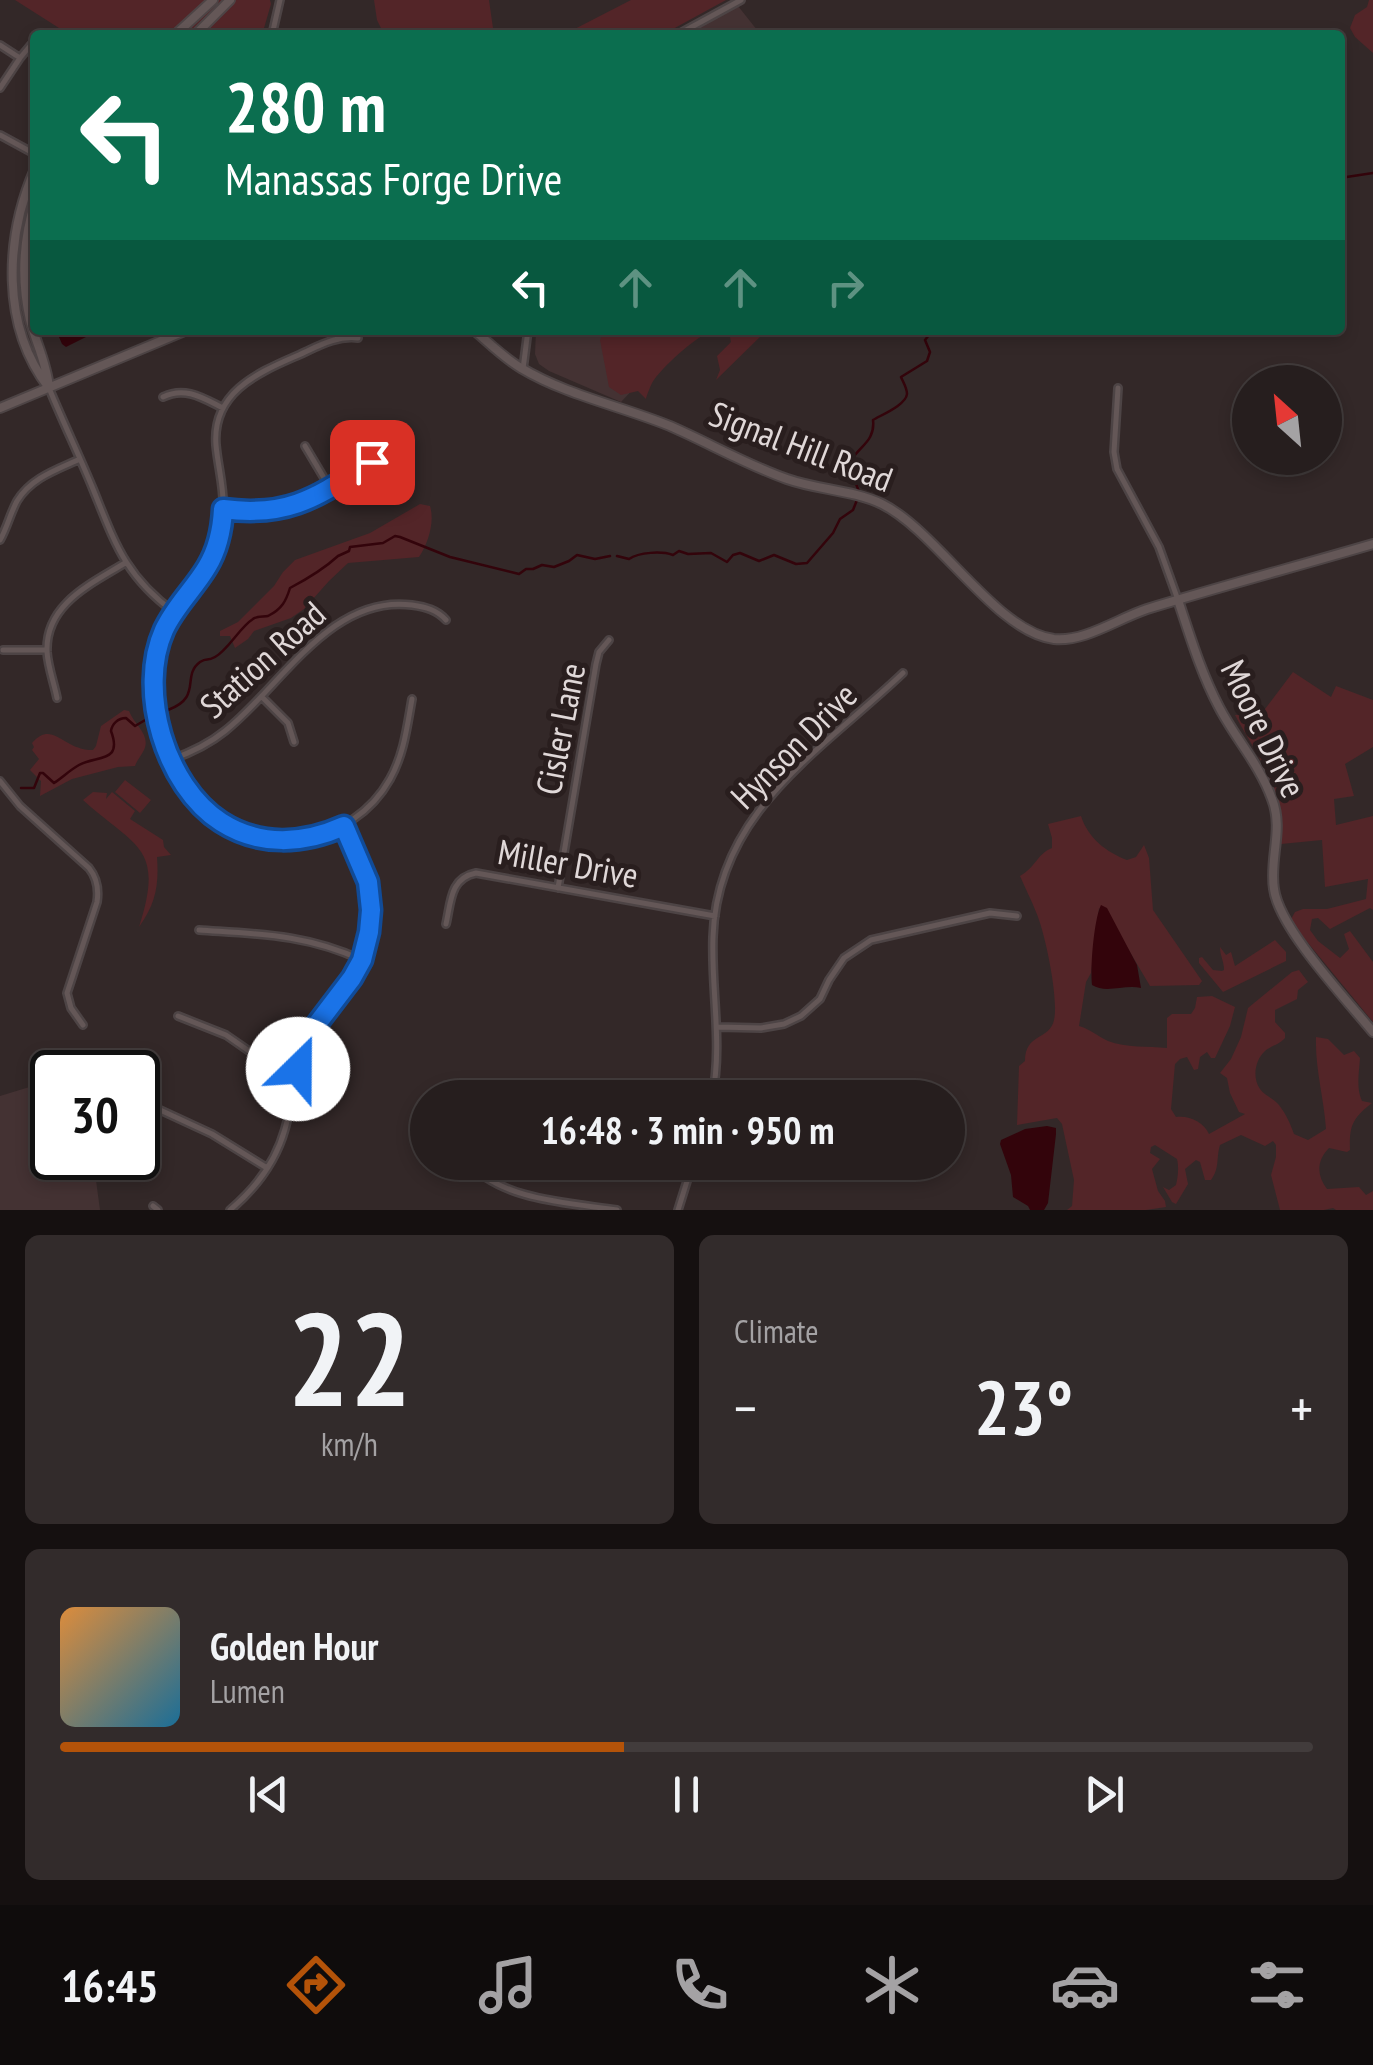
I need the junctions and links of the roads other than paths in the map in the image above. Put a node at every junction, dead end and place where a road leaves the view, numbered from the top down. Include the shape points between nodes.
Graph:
1 (213, 0) edge
2 (230, 0) edge
3 (280, 0) edge
4 (741, 0) edge
5 (180, 30) edge
6 (200, 30) edge
7 (273, 30) edge
8 (686, 30) edge
9 (0, 45) edge
10 (30, 46) edge
11 (20, 58) junction
12 (0, 88) edge
13 (0, 135) edge
14 (30, 151) edge
15 (30, 181) edge
16 (30, 226) edge
17 (30, 319) edge
18 (36, 335) edge
19 (174, 335) edge
20 (480, 335) edge
21 (527, 335) edge
22 (358, 338) dead end
23 (523, 370) junction
24 (49, 388) junction
25 (1118, 388) dead end
26 (164, 397) dead end
27 (0, 408) edge
28 (223, 408) junction
29 (305, 446) dead end
30 (393, 448) dead end
31 (80, 460) junction
32 (330, 488) junction
33 (223, 509) junction
34 (0, 540) edge
35 (1373, 544) edge
36 (125, 562) junction
37 (1178, 600) junction
38 (174, 612) junction
39 (446, 620) dead end
40 (608, 640) dead end
41 (3, 650) dead end
42 (47, 650) junction
43 (903, 673) dead end
44 (262, 697) junction
45 (57, 698) dead end
46 (412, 699) dead end
47 (294, 742) dead end
48 (170, 760) junction
49 (0, 781) edge
50 (344, 826) junction
51 (558, 888) junction
52 (715, 916) junction
53 (1017, 916) dead end
54 (446, 924) dead end
55 (199, 930) dead end
56 (362, 960) junction
57 (178, 1016) dead end
58 (84, 1025) dead end
59 (718, 1027) junction
60 (1373, 1032) edge
61 (298, 1069) junction
62 (715, 1080) edge
63 (160, 1111) edge
64 (267, 1168) junction
65 (487, 1180) edge
66 (687, 1180) edge
67 (230, 1210) edge
68 (617, 1210) edge
69 (678, 1210) edge

1 - 5 main road
2 - 6 main road
3 - 7 street
4 - 8 street
9 - 11 street
10 - 11 street
11 - 12 street
13 - 14 street
15 - 24 main road via 14,236 13,288 24,341
16 - 17 main road
18 - 24 main road
19 - 24 main road
20 - 23 main road, Signal Hill Road
21 - 23 street
22 - 28 street via 334,340 261,371
23 - 37 main road, Signal Hill Road via 777,476 883,505 1014,622 1040,636 1080,636
24 - 27 main road
24 - 31 street
25 - 37 street via 1117,469 1159,546
26 - 28 street via 187,392
28 - 33 street via 216,446
29 - 32 street
30 - 32 street
31 - 34 street via 27,489
31 - 36 street
32 - 33 street via 283,509
33 - 38 street via 215,552
35 - 37 main road, Signal Hill Road
36 - 38 street
36 - 42 street via 66,602 50,628
37 - 60 main road, Moore Drive via 1214,698 1272,799 1280,912
38 - 48 street via 159,644 154,684
39 - 44 street, Station Road via 406,604 359,611 322,635
40 - 51 street, Cisler Lane via 596,664
41 - 42 street
42 - 45 street
43 - 52 street, Hynson Drive via 755,814 726,868
44 - 47 street via 288,723
44 - 48 street, Station Road via 215,739
46 - 50 street via 391,778 369,808
48 - 50 street via 204,809 238,831 288,841
49 - 58 street via 95,877 96,902 67,993
50 - 56 street via 370,896
51 - 52 street, Miller Drive
51 - 54 street, Miller Drive via 470,873 454,888
52 - 59 street, Hynson Drive
53 - 59 street via 990,913 871,940 844,958 820,999 801,1016 761,1028
55 - 56 street via 291,936
56 - 61 street via 317,1024
57 - 61 street via 226,1034 262,1060
59 - 62 street, Hynson Drive
61 - 64 street via 280,1146
63 - 64 street
64 - 67 street
65 - 68 street
66 - 69 street

